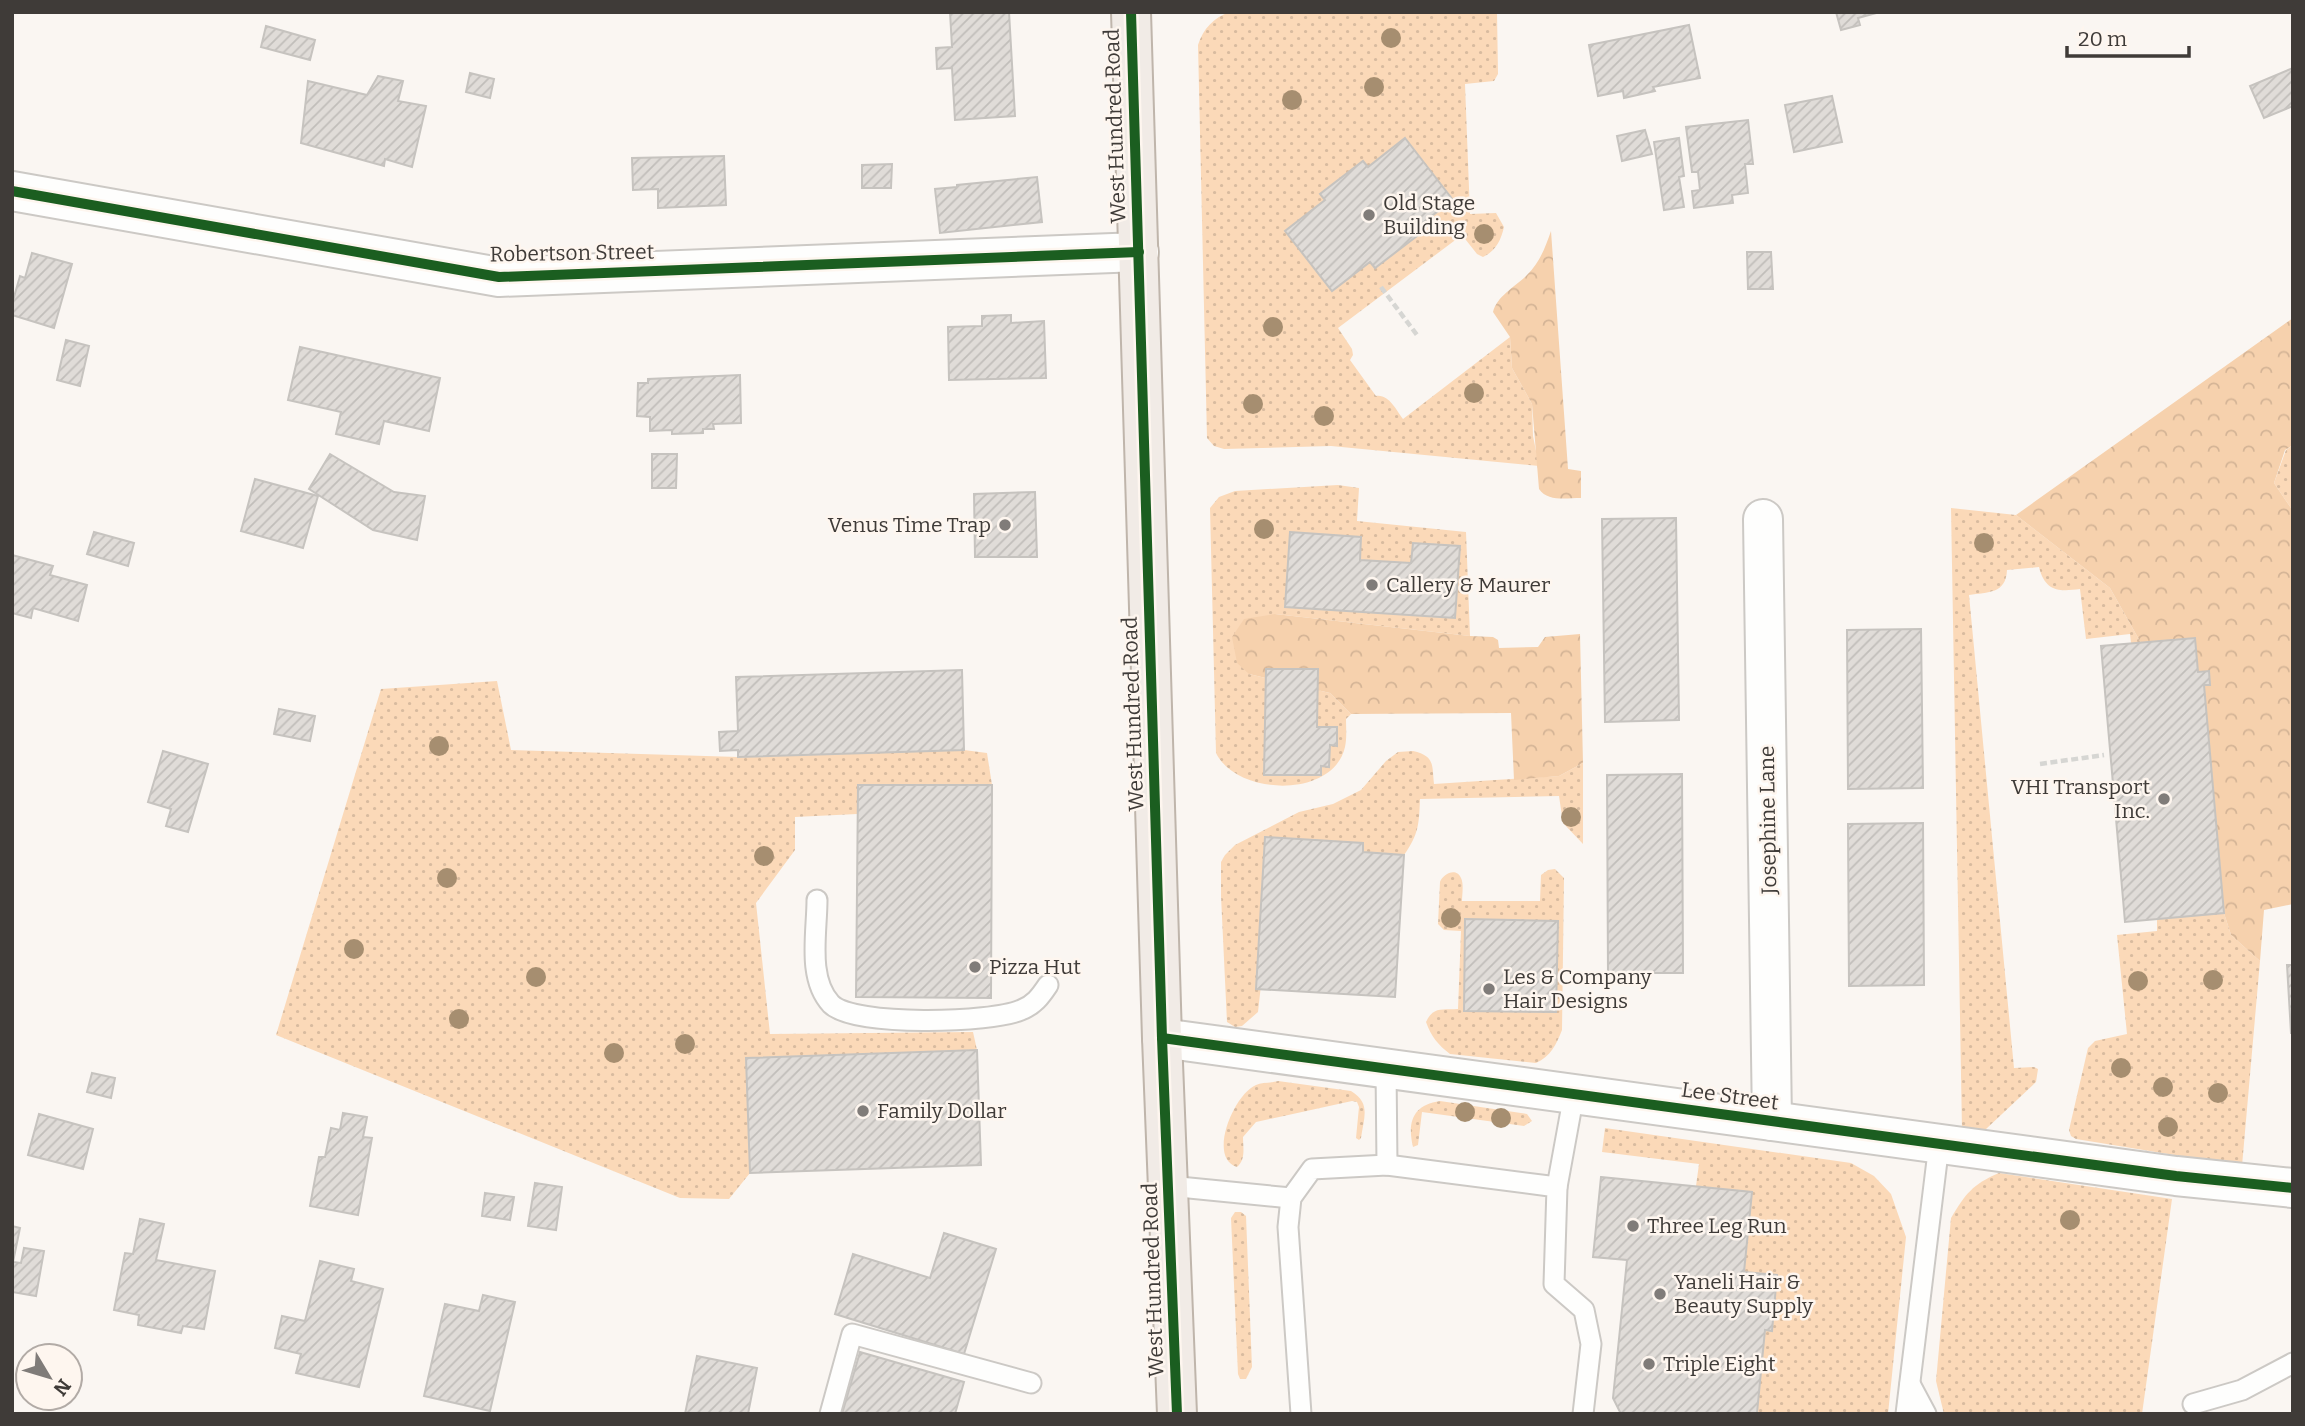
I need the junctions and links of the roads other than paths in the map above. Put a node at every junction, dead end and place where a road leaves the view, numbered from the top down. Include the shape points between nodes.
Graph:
1 (1131, 12) edge
2 (12, 191) edge
3 (1139, 253) junction
4 (1763, 519) dead end
5 (817, 900) dead end
6 (1048, 985) dead end
7 (1163, 1038) junction
8 (1386, 1068) junction
9 (1574, 1094) junction
10 (1772, 1121) junction
11 (1939, 1144) junction
12 (1387, 1164) junction
13 (1168, 1186) junction
14 (1557, 1187) junction
15 (2293, 1188) edge
16 (1291, 1198) junction
17 (2293, 1363) edge
18 (1031, 1382) dead end
19 (1910, 1384) junction
20 (2193, 1404) dead end
21 (830, 1414) edge
22 (1177, 1414) edge
23 (1301, 1414) edge
24 (1583, 1414) edge
25 (1906, 1414) edge
26 (1926, 1414) edge

1 - 3 main road, West Hundred Road
2 - 3 street, Robertson Street via 499,277
3 - 7 main road, West Hundred Road
4 - 10 street, Josephine Lane
5 - 6 lane via 816,979 832,1004 845,1012 871,1018 948,1021 1018,1012 1037,1002
7 - 8 street, Lee Street
7 - 13 main road, West Hundred Road
8 - 9 street, Lee Street
8 - 12 lane
9 - 10 street, Lee Street
9 - 14 lane
10 - 11 street, Lee Street
11 - 15 street, Lee Street
11 - 19 lane
12 - 14 lane
12 - 16 lane via 1312,1169
13 - 16 lane
13 - 22 main road, West Hundred Road
14 - 24 lane via 1555,1284 1584,1310 1591,1343
16 - 23 lane via 1288,1227
17 - 20 lane via 2242,1390
18 - 21 lane via 852,1334
19 - 25 lane
19 - 26 lane

